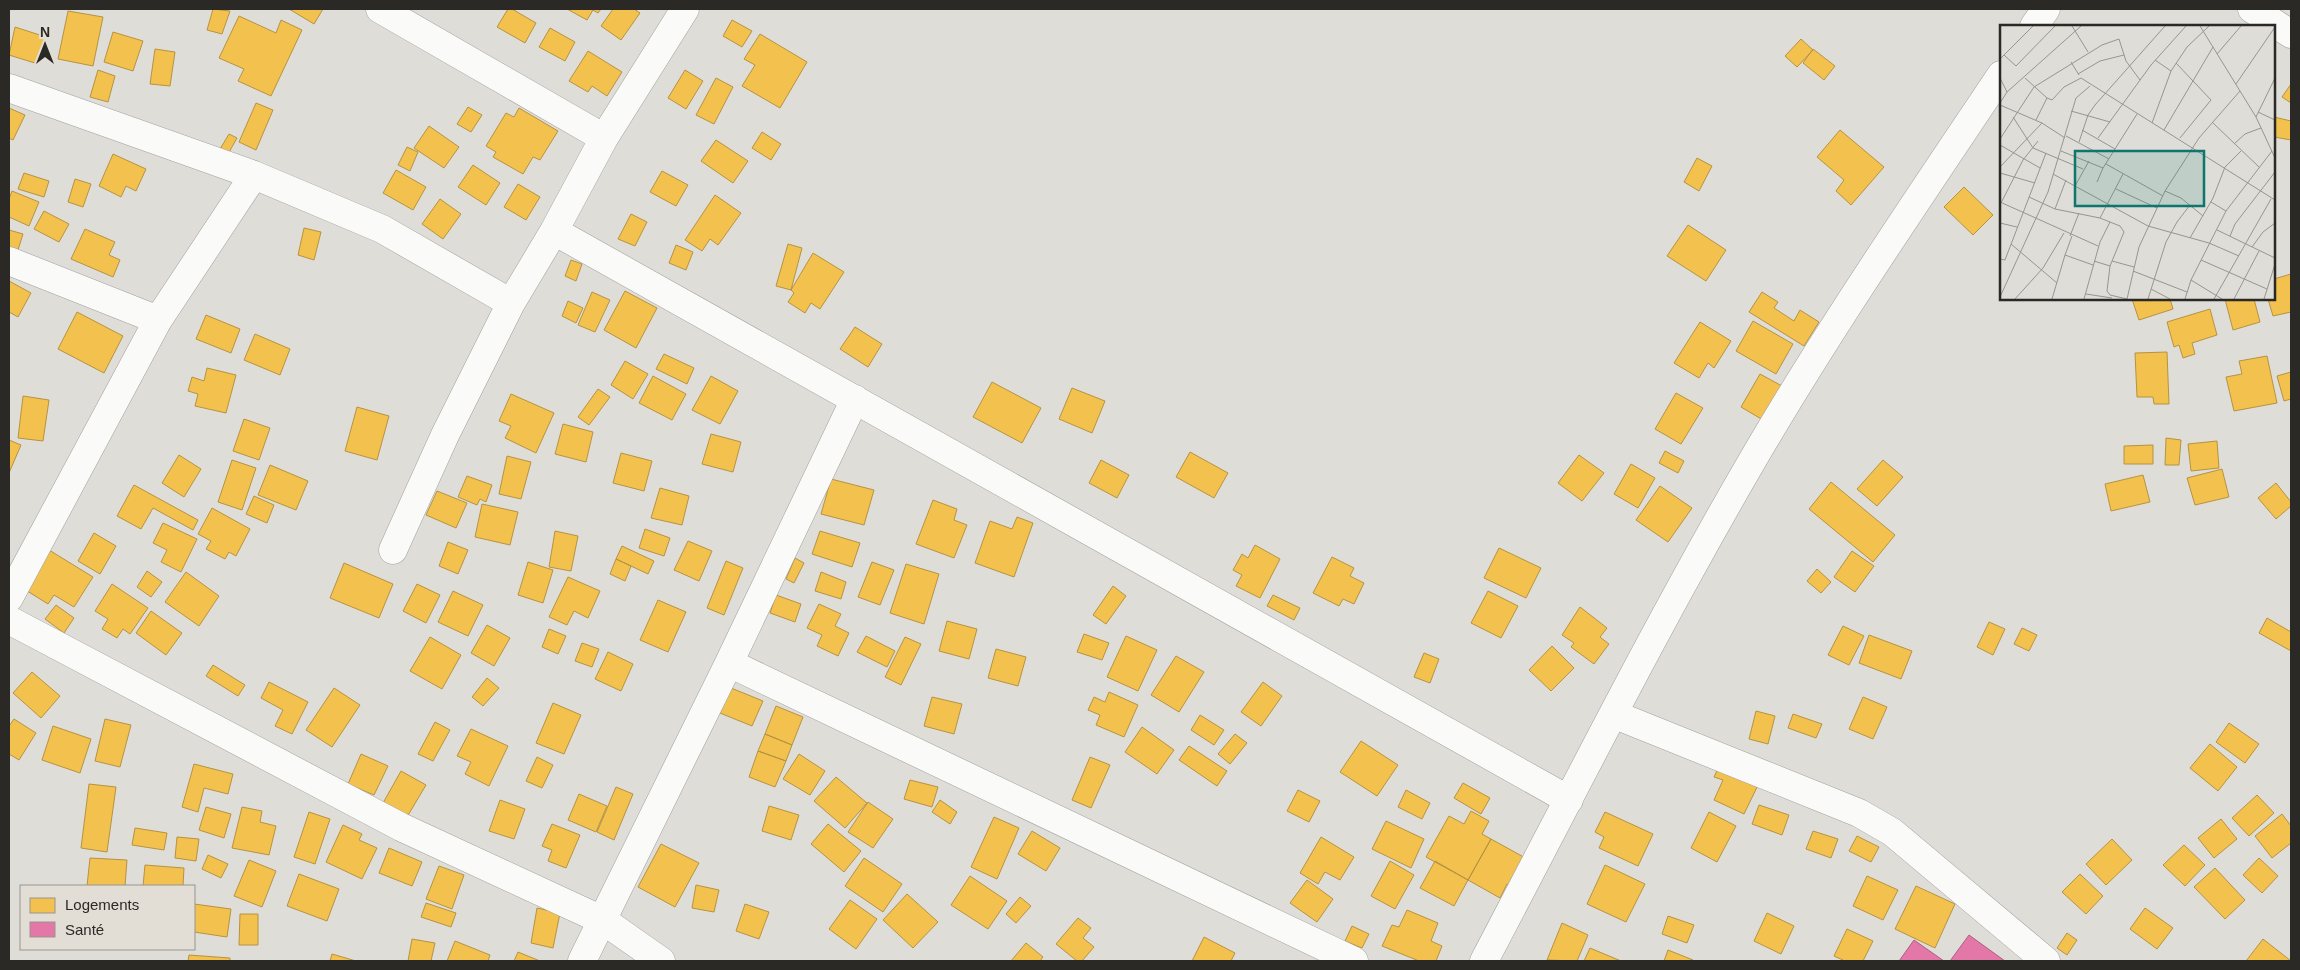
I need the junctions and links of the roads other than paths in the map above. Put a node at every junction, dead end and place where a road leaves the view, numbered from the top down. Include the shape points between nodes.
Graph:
1 (380, 9) edge
2 (685, 9) edge
3 (2046, 9) edge
4 (2252, 9) edge
5 (2035, 25) edge
6 (2291, 34) edge
7 (2000, 76) edge
8 (9, 88) edge
9 (604, 138) junction
10 (254, 176) junction
11 (554, 230) junction
12 (9, 262) edge
13 (511, 304) junction
14 (158, 320) junction
15 (855, 399) junction
16 (393, 550) dead end
17 (9, 598) edge
18 (9, 620) edge
19 (729, 663) junction
20 (1613, 714) junction
21 (1569, 800) junction
22 (604, 921) junction
23 (582, 961) edge
24 (661, 961) edge
25 (1354, 961) edge
26 (1484, 961) edge
27 (2046, 961) edge

1 - 9 street
2 - 9 street
3 - 5 street
4 - 6 street
7 - 20 street via 1882,252 1752,461
8 - 10 street
9 - 11 street
10 - 13 street via 382,230
10 - 14 street
11 - 13 street
11 - 15 street
12 - 14 street
13 - 16 street via 445,435
14 - 17 street
15 - 19 street
15 - 21 street
18 - 22 street via 401,827
19 - 22 street
19 - 25 street
20 - 21 street
20 - 27 street via 1858,813 1892,832
21 - 26 street
22 - 23 street
22 - 24 street

